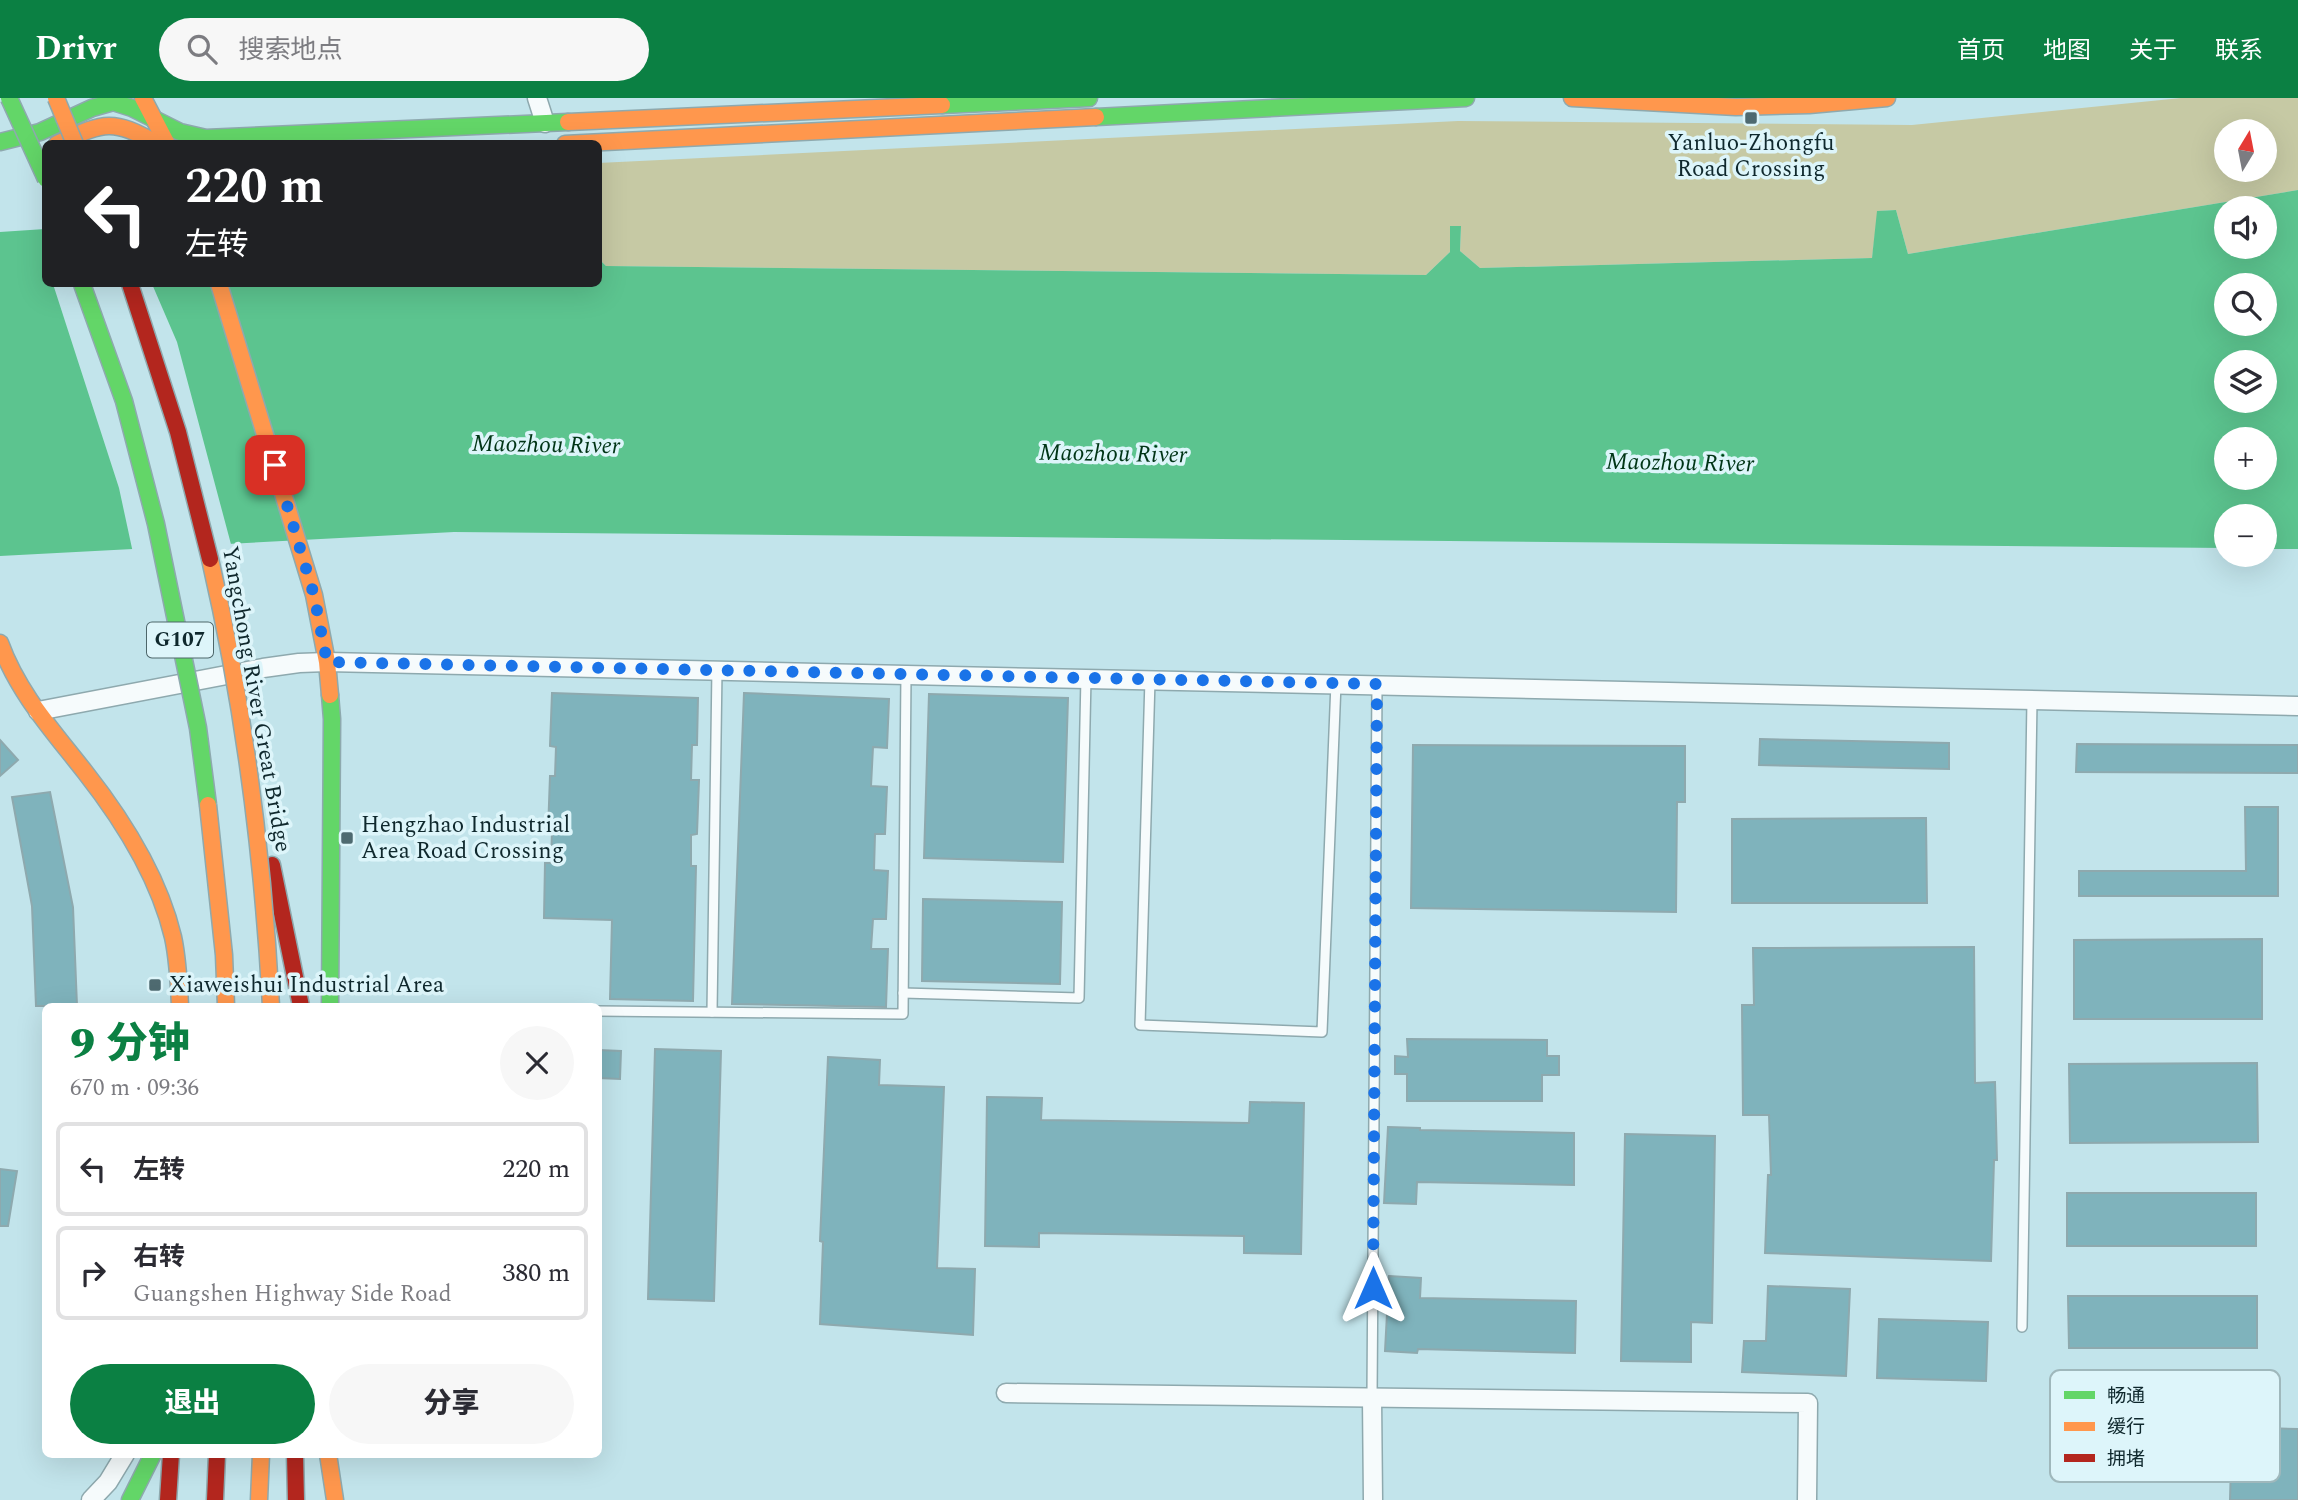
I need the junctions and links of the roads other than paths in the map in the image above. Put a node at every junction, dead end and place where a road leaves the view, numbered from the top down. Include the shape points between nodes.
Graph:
1 (9, 98) edge
2 (56, 98) edge
3 (144, 98) edge
4 (537, 98) edge
5 (1089, 98) edge
6 (1466, 98) edge
7 (1572, 98) edge
8 (1887, 98) edge
9 (1417, 99) edge
10 (155, 119) junction
11 (545, 123) junction
12 (66, 140) edge
13 (73, 140) edge
14 (150, 140) edge
15 (165, 140) edge
16 (0, 142) edge
17 (602, 142) edge
18 (42, 149) edge
19 (23, 155) dead end
20 (42, 170) edge
21 (83, 287) edge
22 (131, 287) edge
23 (220, 287) edge
24 (0, 643) edge
25 (2, 662) edge
26 (327, 662) junction
27 (717, 669) junction
28 (906, 673) junction
29 (1086, 677) junction
30 (1150, 679) junction
31 (1336, 683) junction
32 (1377, 684) junction
33 (2032, 700) junction
34 (2298, 706) edge
35 (38, 711) junction
36 (246, 748) junction
37 (903, 993) junction
38 (180, 1003) edge
39 (226, 1003) edge
40 (271, 1003) edge
41 (300, 1003) edge
42 (330, 1003) edge
43 (602, 1011) edge
44 (712, 1012) junction
45 (2022, 1327) dead end
46 (1006, 1393) dead end
47 (1373, 1398) junction
48 (123, 1458) edge
49 (151, 1458) edge
50 (171, 1458) edge
51 (216, 1458) edge
52 (261, 1458) edge
53 (295, 1458) edge
54 (328, 1458) edge
55 (329, 1458) edge
56 (91, 1500) edge
57 (130, 1500) edge
58 (168, 1500) edge
59 (215, 1500) edge
60 (259, 1500) edge
61 (296, 1500) edge
62 (327, 1500) edge
63 (335, 1500) edge
64 (1373, 1500) edge
65 (1807, 1500) edge

1 - 20 main road, bridge
2 - 13 main road, bridge
3 - 10 main road
4 - 11 street
5 - 11 main road
6 - 9 main road
7 - 8 main road via 1736,107
9 - 17 main road
10 - 11 main road via 180,132 215,138
10 - 15 main road
10 - 16 main road via 122,104 101,104 40,132
12 - 14 main road via 114,124
18 - 19 main road
21 - 39 main road, G107, bridge via 124,401 156,524 198,728
22 - 36 main road, Yangchong River Great Bridge / G107, bridge via 202,520
23 - 26 main road via 314,595
24 - 25 main road
25 - 35 main road
26 - 27 street
26 - 35 street via 263,668
26 - 42 main road via 332,719
27 - 28 street
27 - 44 lane
28 - 29 street
28 - 37 lane
29 - 30 street
29 - 37 lane via 1079,998
30 - 31 street
30 - 31 lane via 1140,1025 1322,1032
31 - 32 street
32 - 33 street
32 - 47 lane
33 - 34 street
33 - 45 lane
35 - 38 main road via 99,790 161,899 176,951
36 - 40 main road, Yangchong River Great Bridge / G107, bridge via 269,947
36 - 41 main road, bridge
37 - 44 lane via 902,1014
43 - 44 lane
46 - 47 street
47 - 64 street
47 - 65 street via 1808,1403
48 - 56 street
49 - 57 main road
50 - 58 main road
51 - 59 main road
52 - 60 main road
53 - 61 main road
54 - 62 main road
55 - 63 main road

